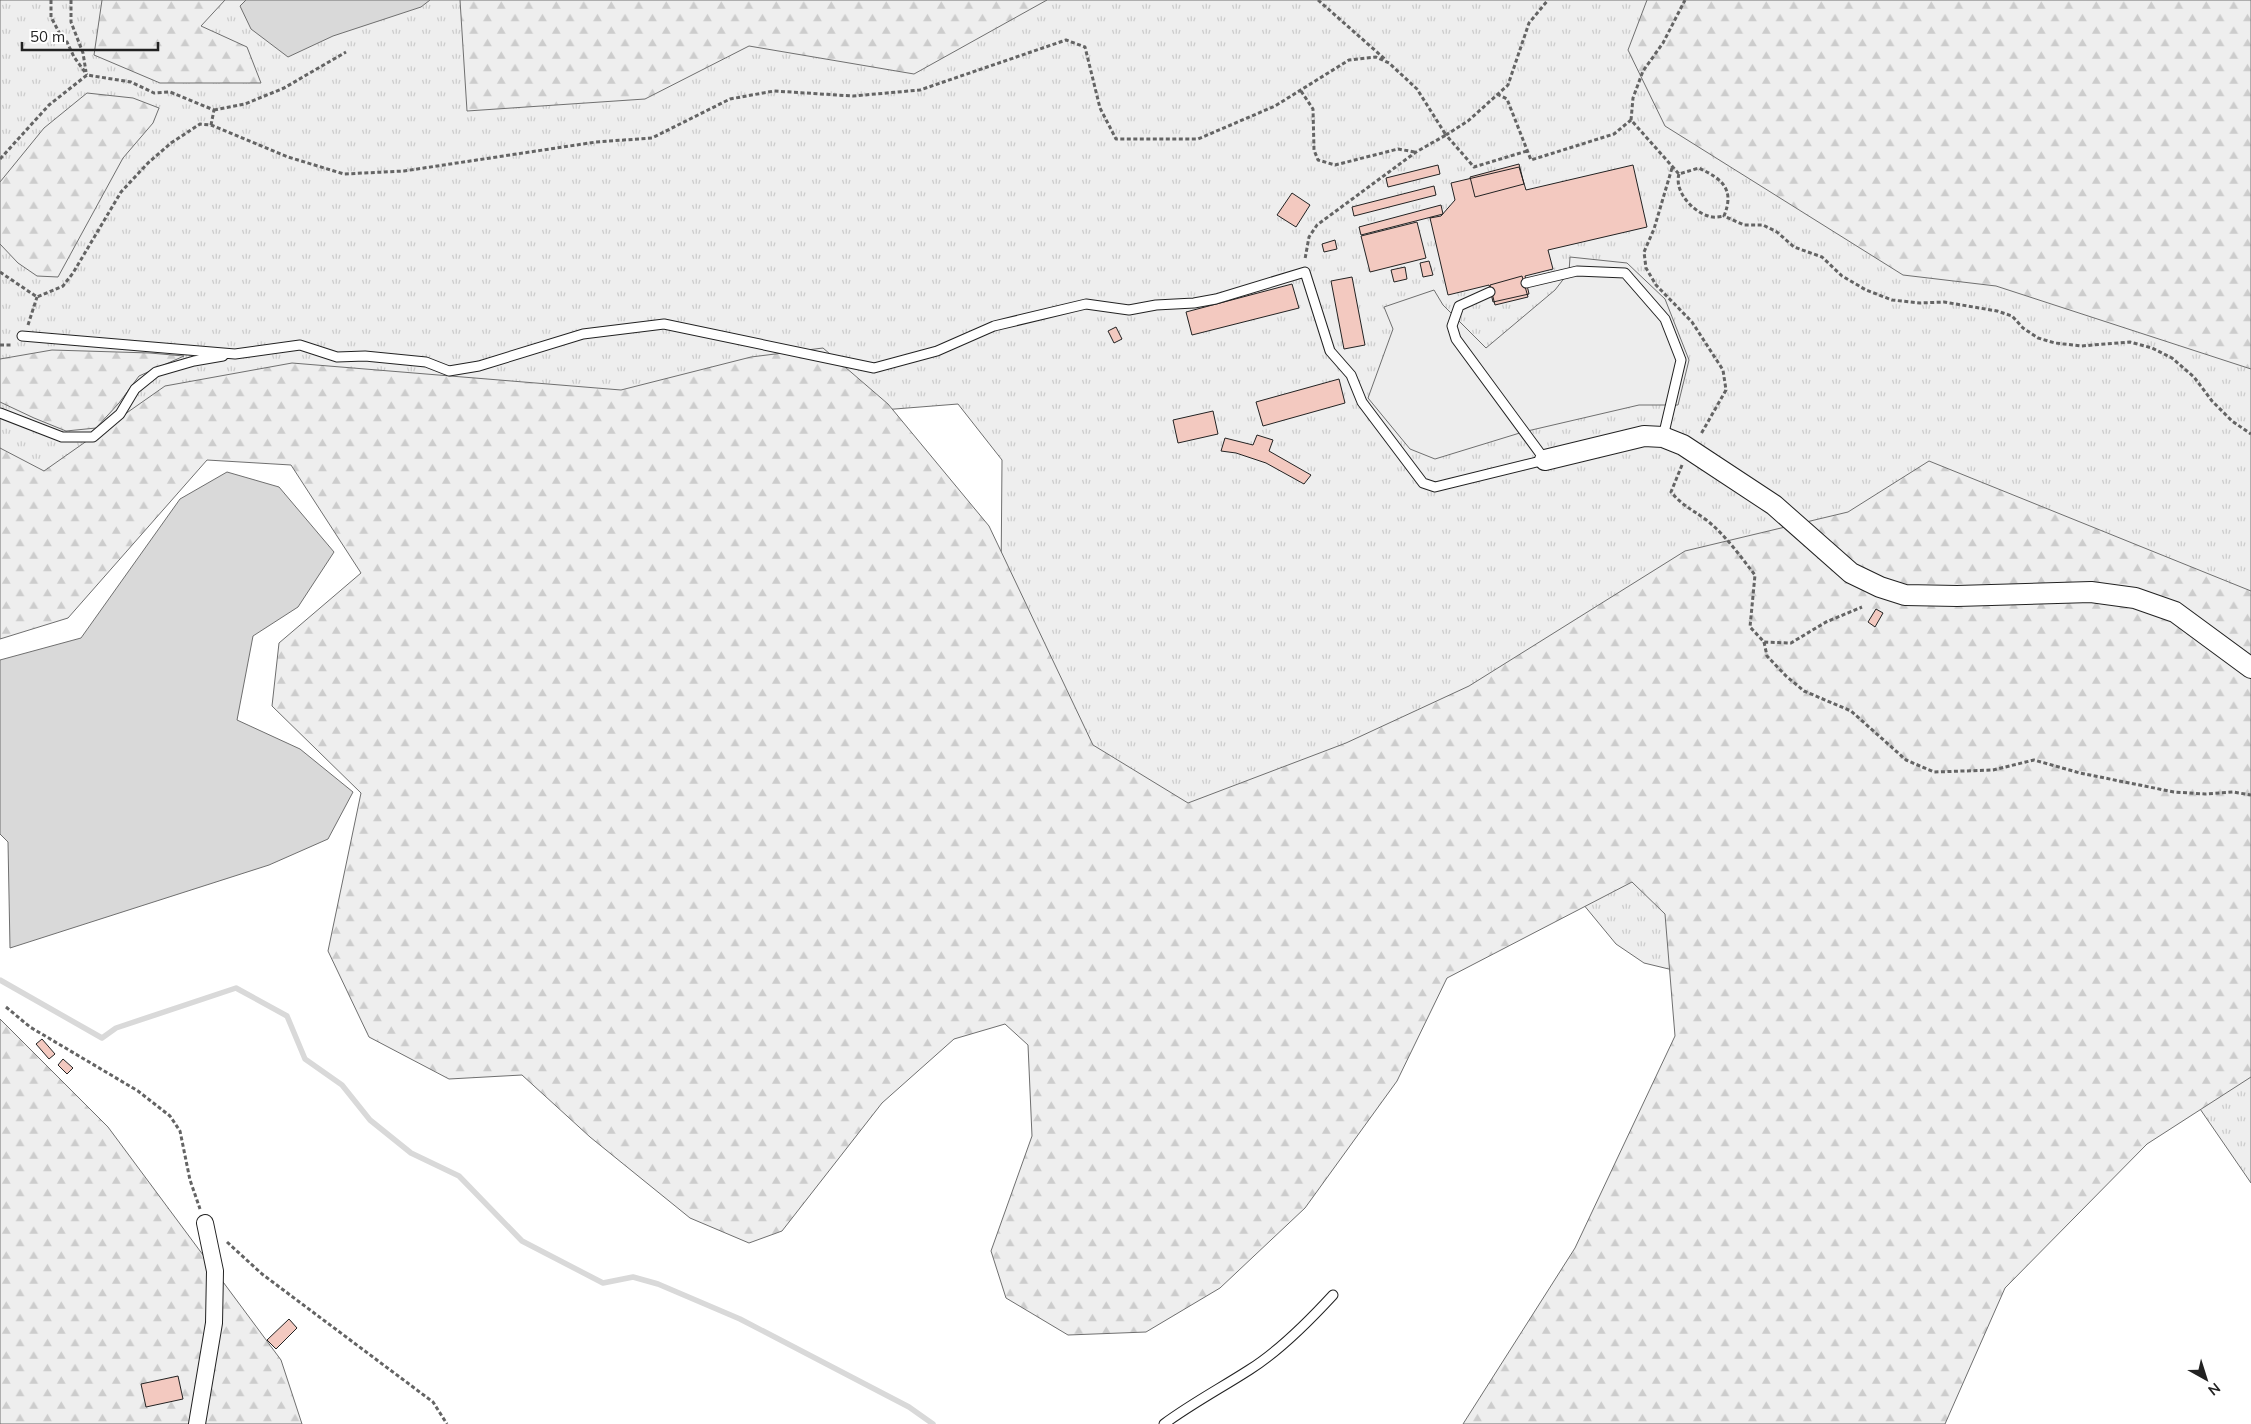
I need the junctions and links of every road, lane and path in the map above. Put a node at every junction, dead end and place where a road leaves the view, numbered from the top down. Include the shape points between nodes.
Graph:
1 (51, 0) edge
2 (71, 0) edge
3 (1318, 0) edge
4 (1548, 0) edge
5 (1685, 0) edge
6 (346, 52) dead end
7 (1389, 63) junction
8 (87, 75) junction
9 (1301, 91) junction
10 (1497, 94) junction
11 (214, 110) junction
12 (1631, 120) junction
13 (211, 125) junction
14 (1446, 136) junction
15 (1527, 150) junction
16 (1416, 152) junction
17 (0, 159) edge
18 (1672, 168) junction
19 (1679, 174) junction
20 (1724, 216) junction
21 (0, 272) edge
22 (1306, 272) junction
23 (1526, 283) dead end
24 (1490, 292) dead end
25 (22, 336) dead end
26 (235, 354) junction
27 (0, 413) edge
28 (2251, 434) edge
29 (1700, 436) dead end
30 (1663, 438) junction
31 (1545, 460) junction
32 (1682, 464) dead end
33 (1862, 607) dead end
34 (1764, 642) junction
35 (2251, 668) edge
36 (2251, 795) edge
37 (6, 1007) dead end
38 (205, 1223) junction
39 (1333, 1296) dead end
40 (197, 1424) edge
41 (446, 1424) edge
42 (1164, 1424) edge

1 - 8 path via 51,17
2 - 8 path via 71,22 83,53
3 - 7 path
4 - 10 path via 1529,23 1508,85
5 - 12 path via 1663,43 1643,71 1633,98
6 - 11 path via 284,88 245,104
7 - 9 path via 1376,57 1348,60
7 - 14 path via 1417,89
8 - 11 path via 131,82 154,93 170,92
8 - 17 path via 49,105
9 - 13 path via 1275,106 1198,139 1116,139 1100,108 1085,47 1066,40 920,90 853,96 774,91 730,99 652,138 596,142 404,171 344,174 288,157
9 - 16 path via 1313,109 1313,144 1318,160 1336,164 1398,149
10 - 14 path
10 - 15 path via 1507,99
11 - 13 path
12 - 15 path via 1614,134 1531,160
12 - 18 path
13 - 21 path via 200,124 171,143 121,192 64,286 36,297
14 - 15 path via 1474,167
14 - 16 path
16 - 22 path via 1317,225 1309,237 1304,260
18 - 19 path
18 - 29 path via 1644,252 1646,268 1656,285 1692,322 1723,370 1726,390
19 - 20 path via 1681,190 1695,209 1709,217
19 - 20 path via 1699,168 1715,176 1726,188 1730,203
20 - 28 path via 1744,225 1763,225 1794,247 1822,257 1842,276 1866,290 1892,300 1944,302 1997,311 2012,316 2038,338 2055,343 2081,346 2130,342 2152,348 2180,364 2212,401
22 - 26 lane via 1194,303 1129,310 1086,304 994,326 937,351 874,368 664,324 583,334 479,366 450,371 426,362 365,356 337,357 300,345
22 - 31 lane via 1330,351 1351,375 1362,402 1423,483 1435,487
23 - 30 lane via 1577,271 1625,273 1638,285 1665,319 1681,360
24 - 31 lane via 1459,306 1452,326 1456,339
25 - 26 lane
26 - 27 lane via 156,372 135,389 120,414 93,437 62,437
30 - 31 street via 1644,436
30 - 35 street via 1682,444 1774,505 1851,573 1880,588 1905,595 2091,592 2135,598 2175,612
32 - 34 path via 1671,492 1683,506 1721,533 1755,575 1750,627
33 - 34 path via 1826,622 1791,643
34 - 36 path via 1767,656 1804,690 1851,711 1906,760 1934,772 1993,770 2034,760 2174,792
37 - 38 path via 30,1027 138,1091 170,1116 180,1131 190,1180
38 - 40 street via 215,1271 214,1322
38 - 41 path via 262,1274 433,1402
39 - 42 lane via 1309,1322 1250,1369

